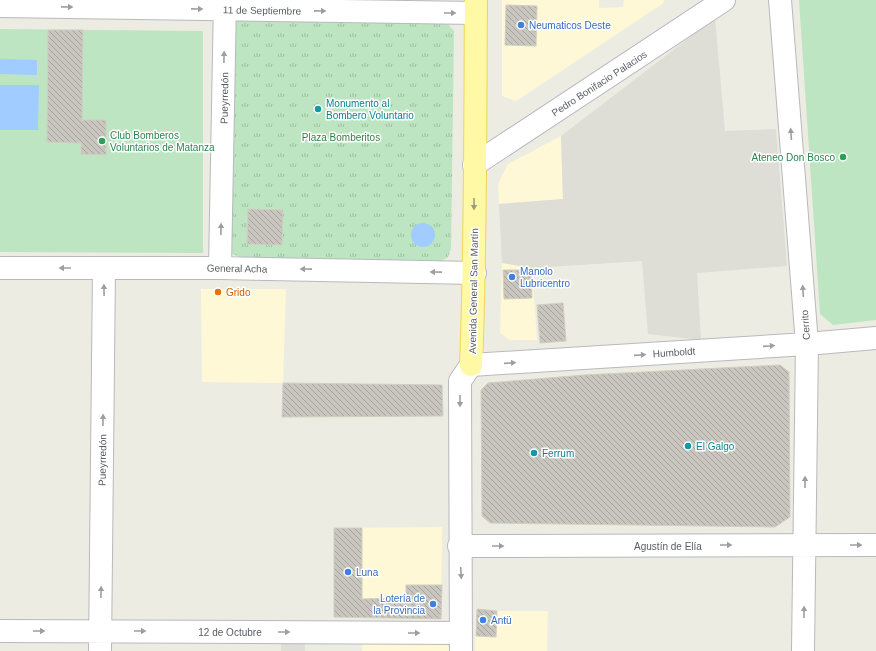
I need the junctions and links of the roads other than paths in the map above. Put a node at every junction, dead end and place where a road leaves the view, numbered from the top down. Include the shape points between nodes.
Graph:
1 (724, 0) edge
2 (780, 0) edge
3 (225, 5) edge
4 (0, 6) edge
5 (476, 6) edge
6 (697, 8) edge
7 (474, 165) junction
8 (0, 268) edge
9 (104, 268) junction
10 (220, 268) junction
11 (474, 273) junction
12 (876, 338) edge
13 (807, 344) junction
14 (471, 365) junction
15 (805, 545) junction
16 (876, 545) edge
17 (459, 546) junction
18 (0, 631) edge
19 (100, 641) edge
20 (461, 642) edge
21 (803, 651) edge

1 - 6 street, Pedro Bonifacio Palacios
13 -> 2 street, Cerrito
4 -> 3 street, 11 de Septiembre
3 -> 5 street, 11 de Septiembre
10 -> 3 street, Pueyrredón
5 - 7 main road, Avenida General San Martín
6 - 7 street, Pedro Bonifacio Palacios
7 -> 11 main road, Avenida General San Martín
9 -> 8 street, General Acha
9 - 10 street, General Acha
19 -> 9 street, Pueyrredón
11 -> 10 street, General Acha
11 - 14 main road, Avenida General San Martín
12 - 13 street, Humboldt
14 -> 13 street, Humboldt
15 -> 13 street, Cerrito
14 -> 17 street, Avenida General San Martín via 460,381
15 -> 16 street, Agustín de Elía
17 -> 15 street, Agustín de Elía
21 -> 15 street, Cerrito
17 -> 20 street, Avenida General San Martín via 462,590
18 -> 19 street, 12 de Octubre
19 -> 20 street, 12 de Octubre

